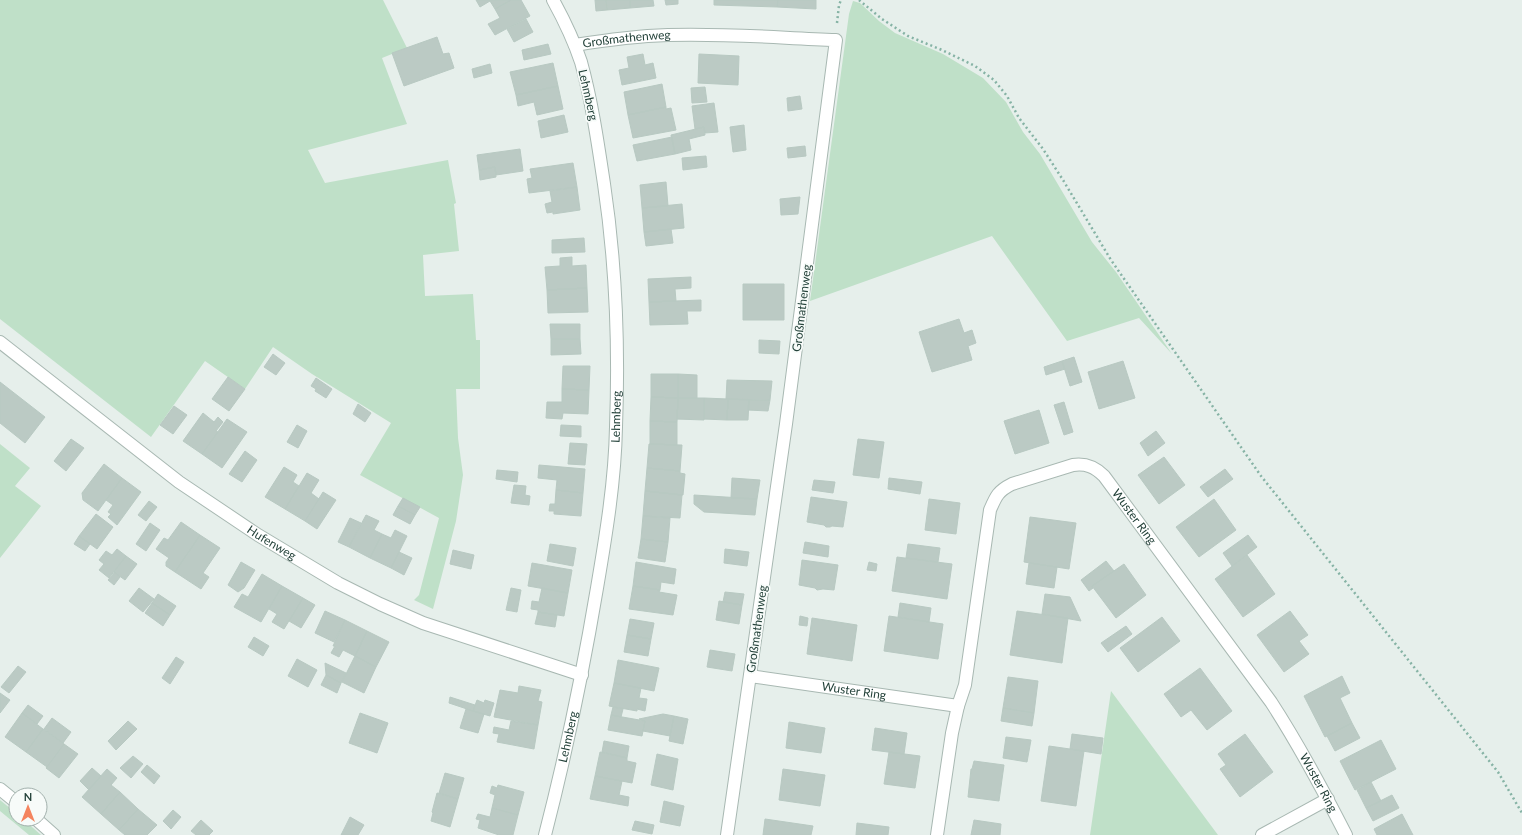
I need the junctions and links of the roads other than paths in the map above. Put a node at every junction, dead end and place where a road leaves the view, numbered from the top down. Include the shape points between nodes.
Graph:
1 (553, 0) edge
2 (574, 45) junction
3 (0, 342) edge
4 (582, 675) junction
5 (750, 676) junction
6 (958, 706) junction
7 (0, 789) edge
8 (8, 796) edge
9 (1328, 799) junction
10 (45, 827) edge
11 (54, 835) edge
12 (545, 835) edge
13 (727, 835) edge
14 (937, 835) edge
15 (1262, 835) edge
16 (1346, 835) edge

1 - 2 street, Lehmberg
2 - 4 street, Lehmberg via 581,62 599,150 610,228 618,347 611,493
2 - 5 street, Großmathenweg via 618,38 668,35 836,40
3 - 4 street, Hufenweg via 179,482 251,531 338,582 423,623
4 - 12 street, Lehmberg
5 - 6 street, Wuster Ring
5 - 13 street, Großmathenweg
6 - 9 street, Wuster Ring via 965,685 990,510 995,497 1003,489 1027,479 1073,465 1090,466 1104,476 1271,702
6 - 14 street, Wuster Ring
7 - 8 street
9 - 15 street
9 - 16 street, Wuster Ring
10 - 11 street

